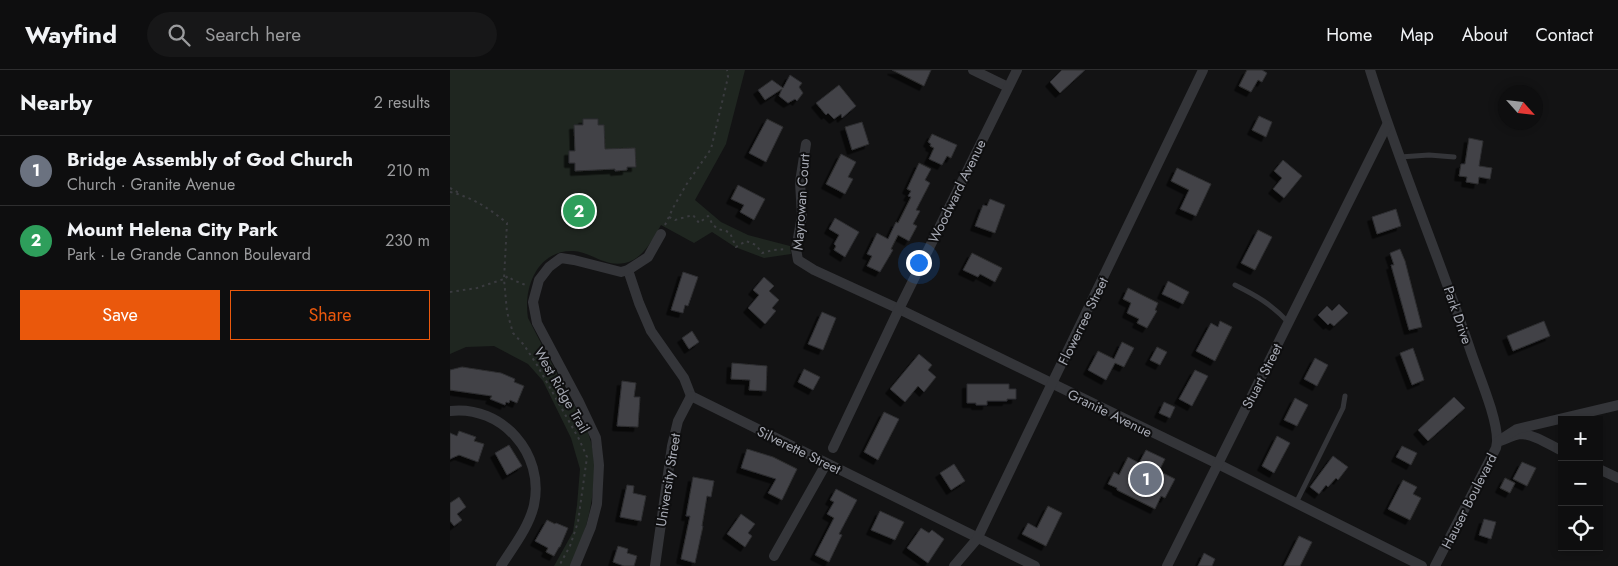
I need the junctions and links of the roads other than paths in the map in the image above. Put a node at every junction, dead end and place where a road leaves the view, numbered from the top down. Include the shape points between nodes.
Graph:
1 (973, 70) edge
2 (1017, 70) edge
3 (1203, 70) edge
4 (1370, 70) edge
5 (1008, 88) junction
6 (1387, 125) junction
7 (806, 144) dead end
8 (1400, 157) junction
9 (1454, 157) dead end
10 (661, 234) dead end
11 (798, 260) joint
12 (628, 270) junction
13 (1235, 285) dead end
14 (899, 309) junction
15 (1289, 322) junction
16 (1052, 385) junction
17 (691, 396) junction
18 (1345, 396) dead end
19 (1618, 405) edge
20 (450, 411) edge
21 (1497, 442) junction
22 (832, 448) dead end
23 (1558, 449) edge
24 (826, 464) junction
25 (1218, 464) junction
26 (1603, 471) edge
27 (1618, 478) edge
28 (1296, 503) junction
29 (977, 539) junction
30 (774, 556) dead end
31 (501, 566) edge
32 (576, 566) edge
33 (655, 566) edge
34 (954, 566) edge
35 (1035, 566) edge
36 (1167, 566) edge
37 (1422, 566) edge
38 (1435, 566) edge

1 - 5 street
2 - 5 street, Woodward Avenue
3 - 16 street, Flowerree Street
4 - 6 street, Park Drive
5 - 14 street, Woodward Avenue
6 - 8 street, Park Drive
6 - 15 street, Stuart Street
7 - 11 street, Mayrowan Court via 800,182 802,216 796,249
8 - 9 lane
8 - 21 street, Park Drive via 1458,312
10 - 12 street via 648,257
11 - 14 street, Granite Avenue
12 - 17 street via 651,331 684,378
12 - 32 street via 620,272 562,258 539,280 533,302 537,323 596,438 599,465 597,504
13 - 15 lane via 1275,307
14 - 16 street, Granite Avenue
14 - 22 street, Woodward Avenue
15 - 25 street, Stuart Street
16 - 25 street, Granite Avenue
16 - 29 street, Flowerree Street
17 - 24 street, Silverette Street
17 - 33 street, University Street via 678,421 672,446
18 - 28 lane via 1343,408
19 - 21 street, Hauser Boulevard via 1518,429
20 - 31 street via 476,412 497,420 515,436 531,462 536,496 534,507
21 - 23 street via 1519,434
21 - 38 street, Hauser Boulevard
24 - 29 street, Silverette Street
24 - 30 street
25 - 28 street, Granite Avenue
25 - 36 street, Stuart Street
26 - 27 street
28 - 37 street, Granite Avenue
29 - 34 street, Flowerree Street
29 - 35 street, Silverette Street

